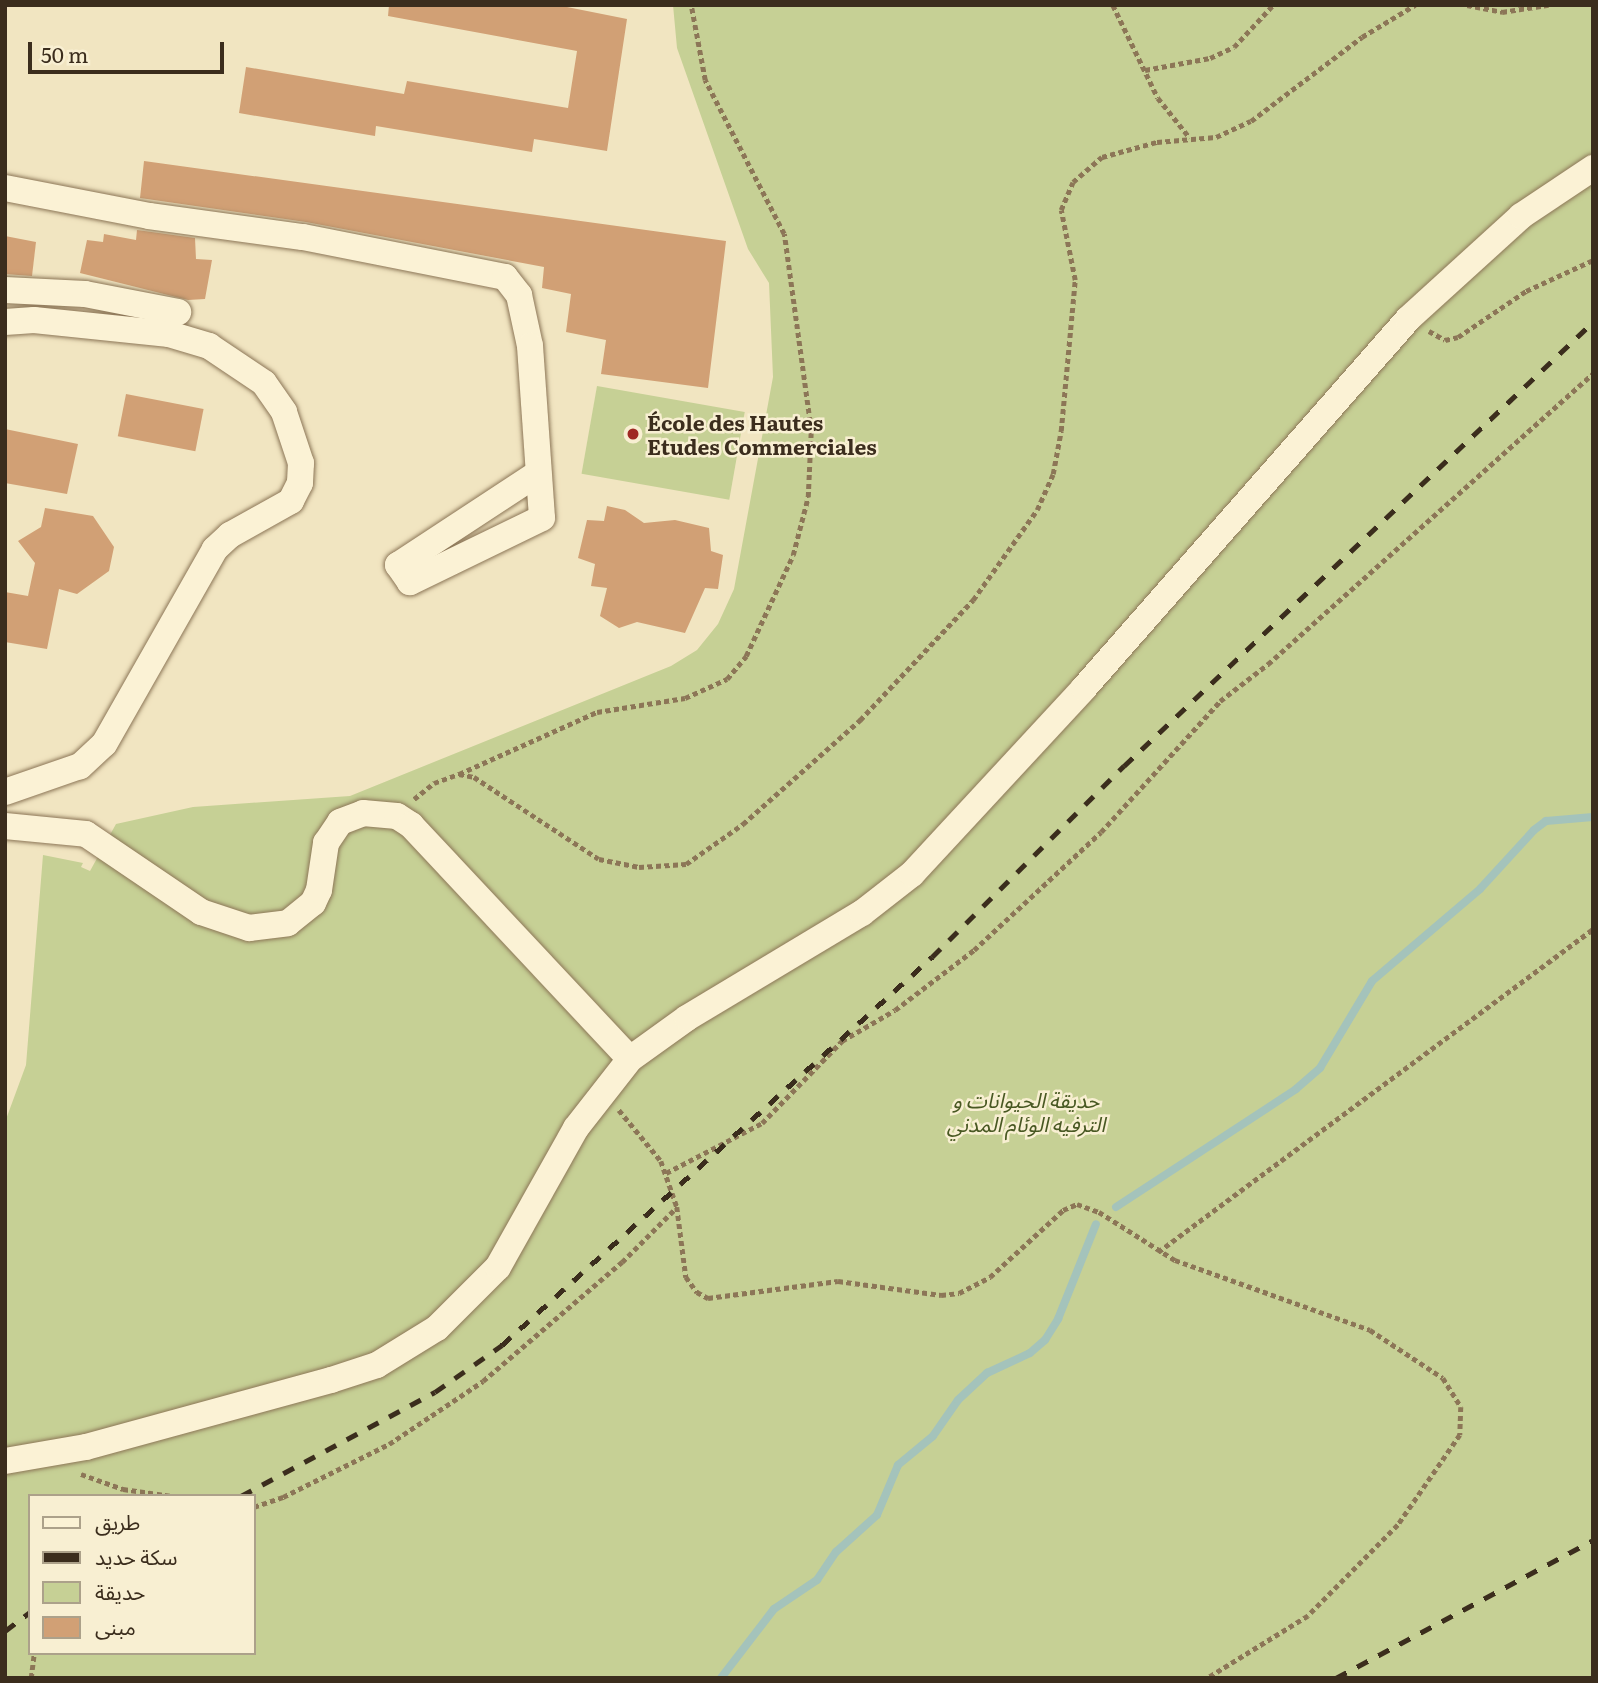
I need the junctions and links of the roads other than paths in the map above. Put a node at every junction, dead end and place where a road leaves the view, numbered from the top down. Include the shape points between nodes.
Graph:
1 (1593, 168) edge
2 (5, 188) edge
3 (5, 290) edge
4 (178, 312) dead end
5 (5, 322) edge
6 (538, 473) junction
7 (5, 792) edge
8 (5, 826) edge
9 (630, 1059) junction
10 (5, 1461) edge

1 - 9 lane via 1521,216 1408,319 1084,688 912,874 862,913 687,1018
2 - 6 lane via 149,216 303,237 505,277 519,295 530,346
3 - 4 lane via 85,294
5 - 7 lane via 34,320 169,334 209,346 264,383 284,412 301,463 300,483 291,501 230,535 215,549 104,744 80,766
6 - 6 lane via 398,565 410,582 542,518
8 - 9 lane via 86,834 201,912 249,928 288,923 313,903 326,843 340,821 363,813 397,816 411,825
9 - 10 lane via 602,1091 548,1174 498,1267 464,1304 417,1340 377,1365 331,1381

